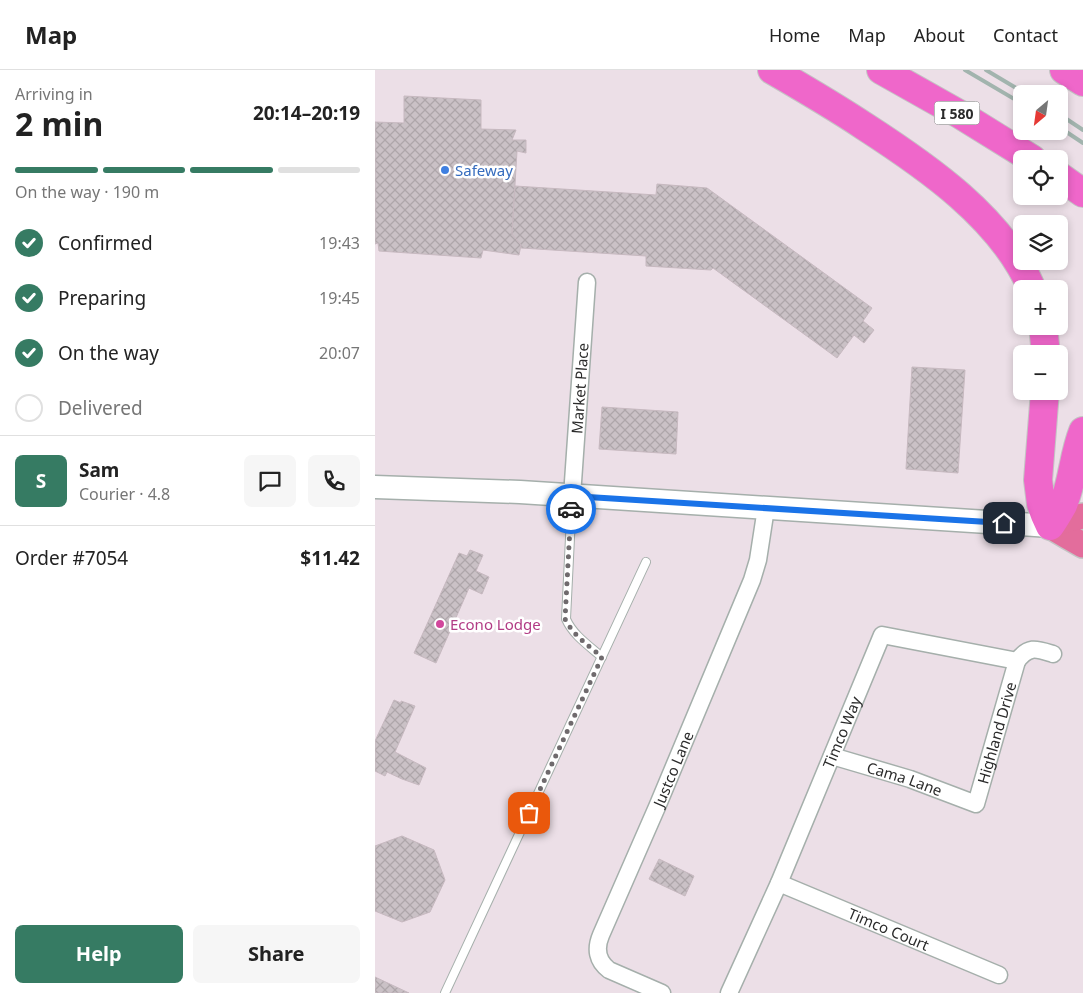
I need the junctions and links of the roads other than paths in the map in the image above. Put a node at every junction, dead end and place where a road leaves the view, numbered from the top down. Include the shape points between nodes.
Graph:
1 (772, 70) edge
2 (881, 70) edge
3 (1064, 70) edge
4 (1083, 82) edge
5 (1017, 150) edge
6 (1068, 182) edge
7 (1083, 193) edge
8 (1027, 280) edge
9 (587, 282) dead end
10 (1044, 400) edge
11 (1083, 431) edge
12 (375, 487) edge
13 (572, 496) junction
14 (765, 508) junction
15 (1083, 516) edge
16 (1050, 526) junction
17 (1083, 545) edge
18 (646, 562) dead end
19 (1053, 654) dead end
20 (602, 657) junction
21 (1017, 661) junction
22 (832, 756) junction
23 (976, 804) joint
24 (779, 883) junction
25 (999, 975) dead end
26 (445, 993) edge
27 (662, 993) edge
28 (729, 993) edge

1 - 8 highway via 884,139 953,190 1008,248
2 - 5 highway, I 580
3 - 4 highway
6 - 7 highway
9 - 13 street, Market Place
10 - 16 highway via 1038,480 1041,504
11 - 16 highway via 1063,504
12 - 13 main road
13 - 14 main road
13 - 20 lane via 565,619 575,634
14 - 16 main road
14 - 27 street, Justco Lane via 752,580 597,947 599,958 609,970
15 - 16 main road
16 - 17 main road
18 - 20 lane
19 - 21 street via 1033,649
20 - 26 lane
21 - 22 street, Timco Way via 883,635
21 - 23 street, Highland Drive
22 - 23 street, Cama Lane via 910,779
22 - 24 street, Timco Way
24 - 25 street, Timco Court
24 - 28 street, Timco Way

